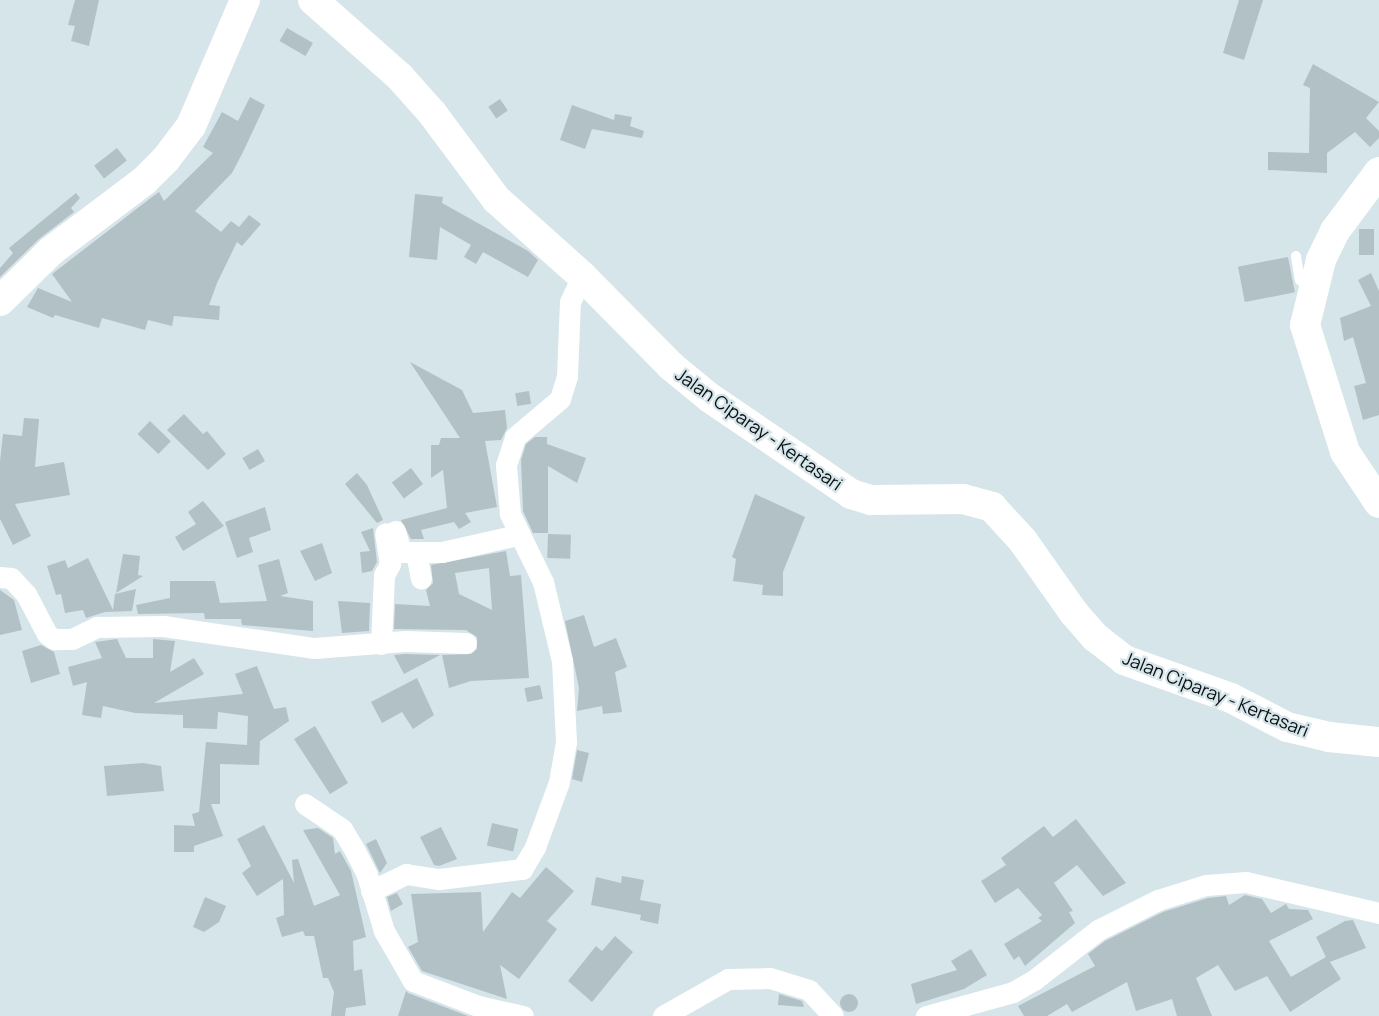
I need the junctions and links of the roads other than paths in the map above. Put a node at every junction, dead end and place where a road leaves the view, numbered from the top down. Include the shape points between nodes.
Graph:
1 (245, 0) edge
2 (313, 0) edge
3 (1379, 172) edge
4 (1296, 256) dead end
5 (582, 276) junction
6 (1311, 291) junction
7 (0, 301) edge
8 (1379, 503) edge
9 (517, 535) junction
10 (416, 553) junction
11 (0, 577) edge
12 (404, 584) junction
13 (466, 643) dead end
14 (381, 645) junction
15 (1379, 742) edge
16 (304, 804) dead end
17 (371, 891) junction
18 (1379, 913) edge
19 (523, 1016) edge
20 (663, 1016) edge
21 (833, 1016) edge
22 (926, 1016) edge

1 - 7 main road via 191,126 166,159 144,181 51,251
2 - 5 main road, Jalan Ciparay - Kertasari via 400,77 496,199
3 - 6 main road via 1335,231
4 - 6 lane via 1300,280
5 - 9 street via 570,302 567,376 560,399 515,437 506,465 510,514
5 - 15 main road, Jalan Ciparay - Kertasari via 651,347 710,398 851,494 871,500 963,499 992,507 1023,541 1081,621 1124,660 1231,698 1287,727 1351,741
6 - 8 main road via 1305,325 1316,368 1345,452
9 - 10 street via 442,552
9 - 17 street via 529,549 554,616 567,717 559,782 535,847 522,869 499,875 439,879 406,874
10 - 12 street
10 - 12 street via 401,552 390,530 390,564 384,575
11 - 14 street via 11,578 26,594 47,634 54,639 72,639 97,627 163,626 239,634 292,646
12 - 14 street
13 - 14 street
16 - 17 street via 342,830
17 - 19 street via 384,931 413,981 478,1006
18 - 22 street via 1246,882 1206,885 1158,900 1098,930 1013,992
20 - 21 street via 728,979 770,978 809,990

